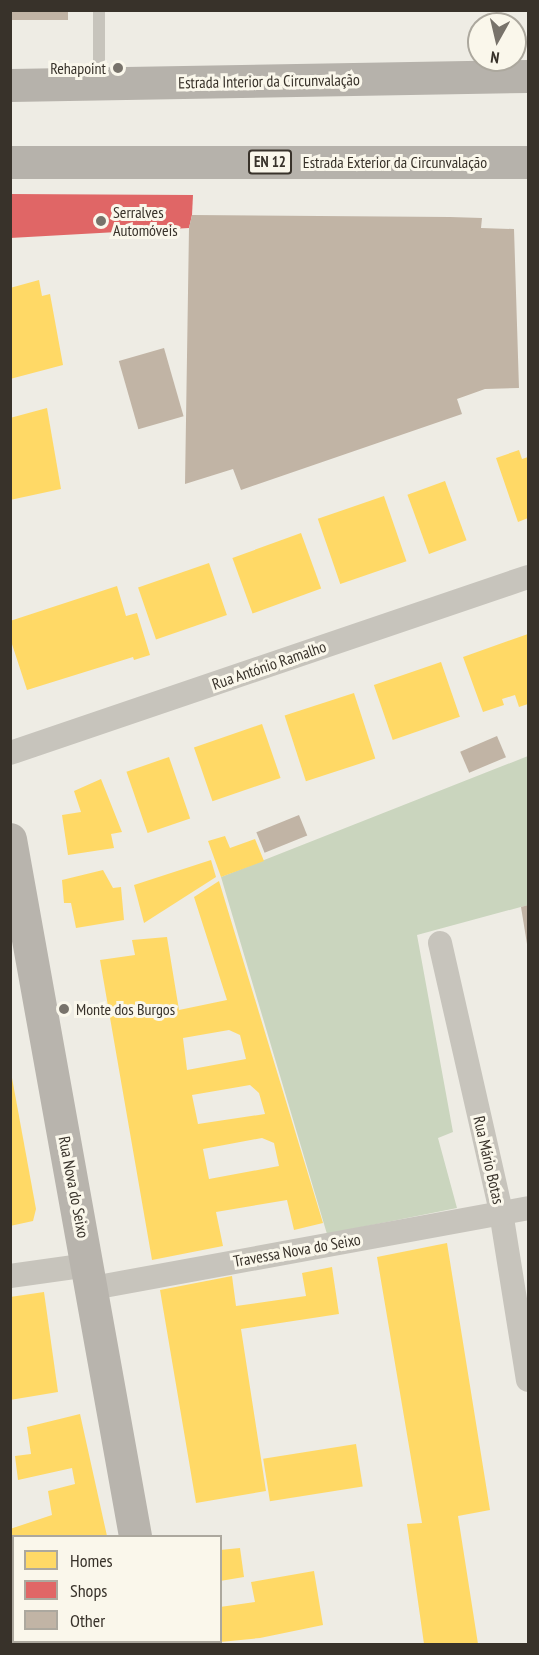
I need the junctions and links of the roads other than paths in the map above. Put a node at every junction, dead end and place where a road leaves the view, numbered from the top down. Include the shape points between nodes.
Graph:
1 (99, 10) edge
2 (528, 76) edge
3 (99, 84) junction
4 (10, 85) edge
5 (10, 162) edge
6 (528, 162) edge
7 (528, 577) edge
8 (10, 753) edge
9 (10, 839) edge
10 (14, 888) edge
11 (440, 943) dead end
12 (528, 1208) edge
13 (501, 1212) junction
14 (10, 1276) edge
15 (91, 1277) junction
16 (528, 1380) edge
17 (135, 1535) edge

1 - 3 lane
2 - 3 main road, Estrada Interior da Circunvalação
3 - 4 main road, Estrada Interior da Circunvalação
5 - 6 main road, Estrada Exterior da Circunvalação / EN 12
7 - 8 street, Rua António Ramalho
9 - 10 main road, Rua Nova do Seixo
10 - 15 main road, Rua Nova do Seixo
11 - 13 street, Rua Mário Botas
12 - 13 street, Travessa Nova do Seixo
13 - 15 street, Travessa Nova do Seixo
13 - 16 street, Rua Mário Botas
14 - 15 street, Travessa Nova do Seixo
15 - 17 main road, Rua Nova do Seixo

